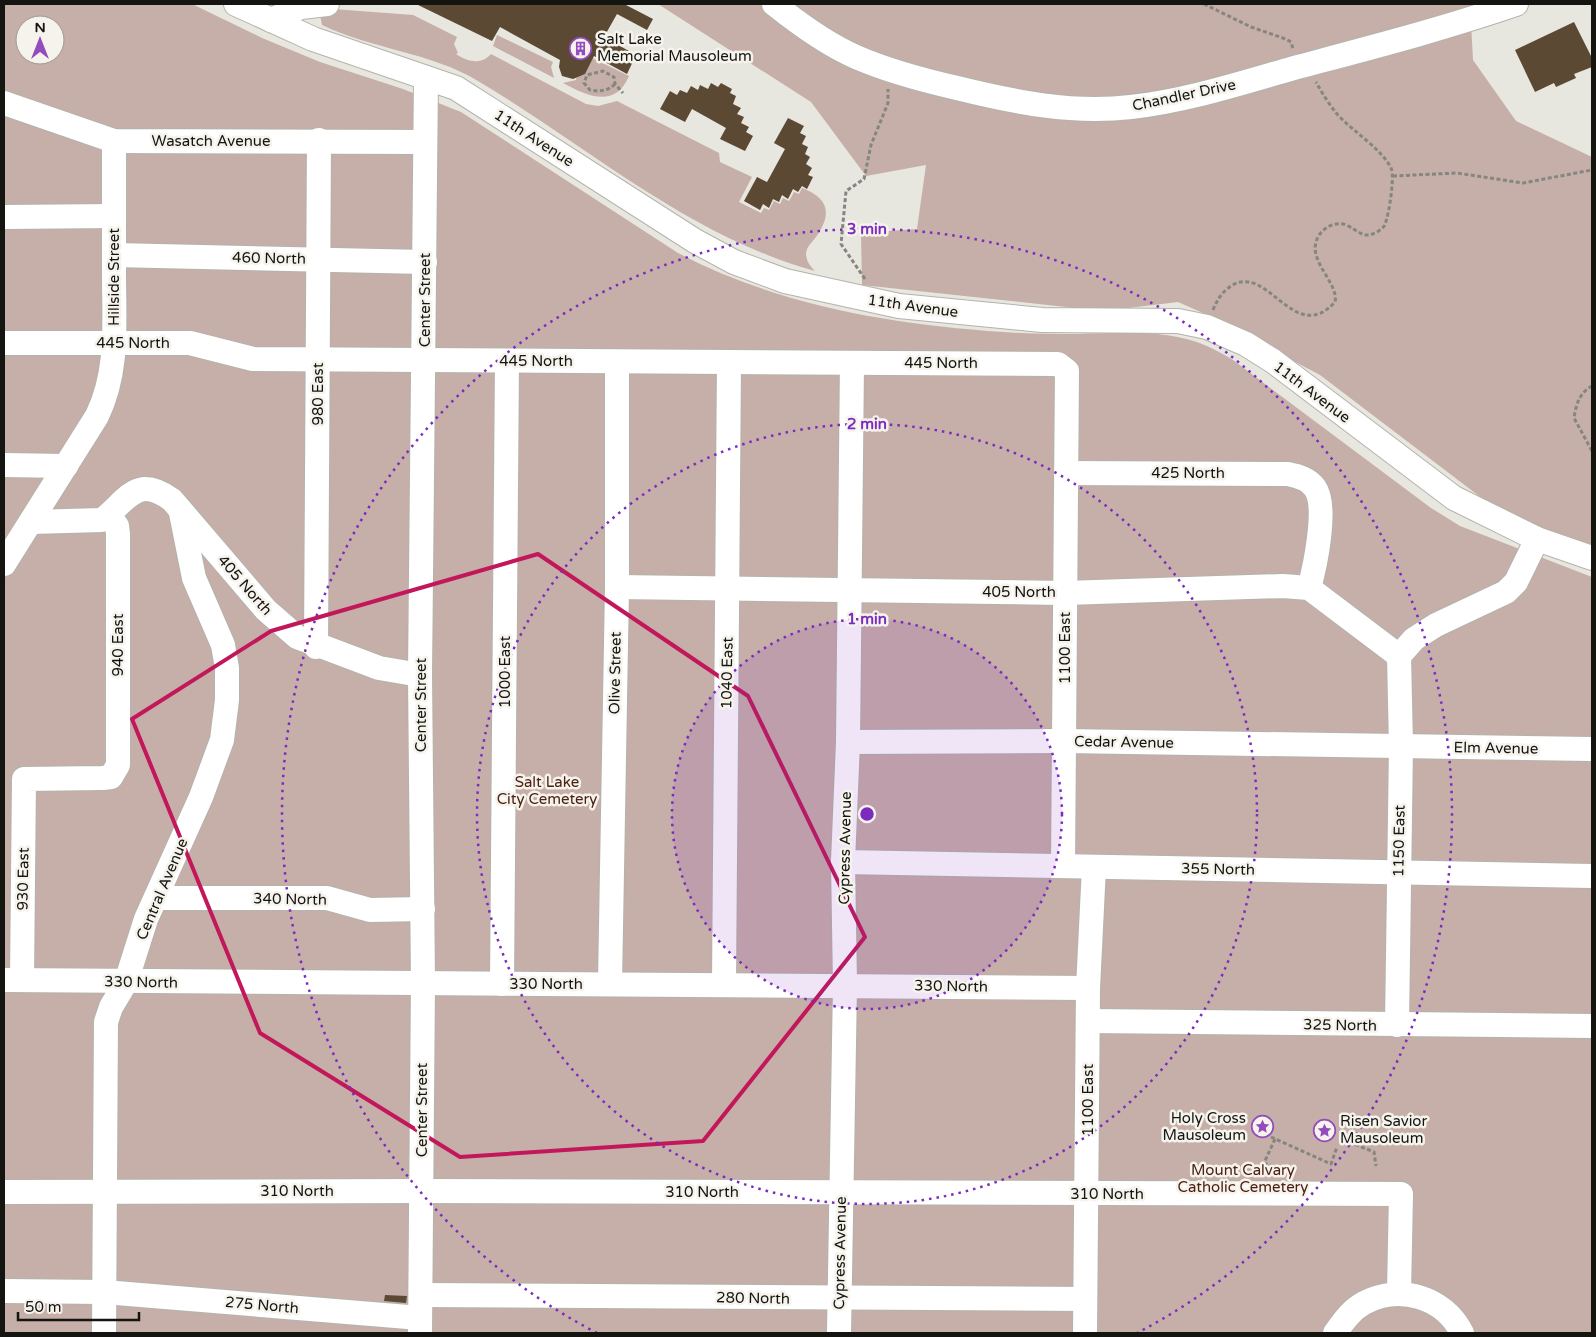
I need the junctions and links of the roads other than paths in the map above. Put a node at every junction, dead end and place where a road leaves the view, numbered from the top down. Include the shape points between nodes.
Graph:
1 (236, 4) edge
2 (327, 4) edge
3 (774, 4) edge
4 (1516, 4) edge
5 (271, 20) junction
6 (426, 78) junction
7 (4, 103) edge
8 (318, 140) junction
9 (114, 141) junction
10 (426, 142) junction
11 (114, 216) junction
12 (4, 217) edge
13 (114, 255) junction
14 (318, 259) junction
15 (425, 262) junction
16 (4, 342) edge
17 (114, 343) junction
18 (318, 360) junction
19 (424, 361) junction
20 (507, 361) junction
21 (617, 362) junction
22 (729, 362) junction
23 (852, 363) junction
24 (1067, 371) joint
25 (4, 465) edge
26 (66, 466) junction
27 (1066, 473) junction
28 (181, 513) junction
29 (109, 515) junction
30 (31, 522) junction
31 (1537, 539) junction
32 (1592, 558) edge
33 (4, 564) edge
34 (617, 587) junction
35 (1309, 588) junction
36 (728, 589) junction
37 (848, 591) junction
38 (1065, 593) junction
39 (316, 647) junction
40 (1399, 656) junction
41 (420, 675) junction
42 (1064, 740) junction
43 (848, 742) junction
44 (1401, 746) junction
45 (1592, 749) edge
46 (24, 779) joint
47 (843, 862) junction
48 (1064, 865) junction
49 (1094, 867) junction
50 (1399, 872) junction
51 (1592, 876) edge
52 (157, 898) junction
53 (423, 909) junction
54 (13, 980) edge
55 (126, 982) junction
56 (423, 983) junction
57 (502, 984) junction
58 (610, 984) junction
59 (724, 984) junction
60 (845, 985) junction
61 (1088, 988) junction
62 (1088, 1021) junction
63 (1397, 1026) junction
64 (1592, 1026) edge
65 (421, 1190) junction
66 (4, 1192) edge
67 (105, 1192) junction
68 (841, 1193) junction
69 (1088, 1194) junction
70 (4, 1291) edge
71 (104, 1292) junction
72 (1399, 1292) junction
73 (420, 1295) junction
74 (839, 1299) junction
75 (1086, 1299) junction
76 (420, 1326) edge
77 (104, 1333) edge
78 (839, 1333) edge
79 (1085, 1333) edge
80 (1335, 1333) edge
81 (1462, 1333) edge

1 - 5 street, 11th Avenue
2 - 5 street via 301,7
3 - 4 street, Chandler Drive via 820,38 886,69 1008,101 1071,108 1130,107 1195,95 1440,29
5 - 6 street, 11th Avenue via 313,39
6 - 10 street, Center Street
6 - 31 street, 11th Avenue via 456,88 694,241 734,262 785,281 878,302 943,312 1042,320 1178,321 1208,327 1246,344 1273,361 1454,498
7 - 9 street, Wasatch Avenue
8 - 9 street, Wasatch Avenue
8 - 10 street, Wasatch Avenue
8 - 14 street, 980 East
9 - 11 street, Hillside Street
10 - 15 street, Center Street
11 - 12 street
11 - 13 street, Hillside Street
13 - 14 street, 460 North
13 - 17 street, Hillside Street
14 - 15 street, 460 North
14 - 18 street, 980 East
15 - 19 street, Center Street
16 - 17 street, 445 North
17 - 18 street, 445 North via 190,343 253,359
17 - 26 street, Hillside Street via 106,397
18 - 19 street, 445 North
18 - 39 street, 980 East
19 - 20 street, 445 North
19 - 41 street, Center Street
20 - 21 street, 445 North
20 - 57 street, 1000 East
21 - 22 street, 445 North
21 - 34 street, Olive Street
22 - 23 street, 445 North
22 - 36 street, 1040 East
23 - 24 street, 445 North via 1058,364
23 - 37 street, Cypress Avenue
24 - 27 street, 1100 East
25 - 26 street
26 - 30 street, Hillside Street
27 - 35 street, 425 North via 1300,476 1315,488 1320,501 1315,562
27 - 38 street, 1100 East
28 - 29 street, 405 North via 163,493 148,488 127,496
28 - 39 street, 405 North via 282,626 296,638
28 - 52 street, Central Avenue via 194,578 223,645 227,700 222,740
29 - 30 street via 90,522
29 - 46 street, 940 East via 117,526 118,534 118,765 111,777
30 - 33 street, Hillside Street
31 - 32 street, 11th Avenue
31 - 40 street via 1516,582 1506,592 1436,625 1414,639
34 - 36 street, 405 North
34 - 58 street, Olive Street
35 - 38 street, 405 North via 1283,586
35 - 40 street
36 - 37 street, 405 North
36 - 59 street, 1040 East
37 - 38 street, 405 North
37 - 43 street, Cypress Avenue
38 - 42 street, 1100 East
39 - 41 street, 405 North via 379,668
40 - 44 street, 1150 East
41 - 53 street, Center Street
42 - 43 street, Cedar Avenue
42 - 44 street, Cedar Avenue
42 - 48 street, 1100 East
43 - 47 street, Cypress Avenue
44 - 45 street, Elm Avenue
44 - 50 street, 1150 East
46 - 54 street, 930 East
47 - 48 street, 355 North
47 - 60 street, Cypress Avenue
48 - 49 street, 355 North
49 - 50 street, 355 North
49 - 61 street, 1100 East
50 - 51 street, 355 North
50 - 63 street, 1150 East
52 - 53 street, 340 North via 327,898 370,910
52 - 55 street, Central Avenue via 146,919
53 - 56 street, Center Street
54 - 55 street, 330 North
55 - 56 street, 330 North
55 - 67 street, Central Avenue via 106,1022
56 - 57 street, 330 North
56 - 65 street, Center Street
57 - 58 street, 330 North
58 - 59 street, 330 North
59 - 60 street, 330 North
60 - 61 street, 330 North
60 - 68 street, Cypress Avenue
61 - 62 street, 1100 East
62 - 63 street, 325 North
62 - 69 street, 1100 East
63 - 64 street, 325 North
65 - 67 street, 310 North
65 - 68 street, 310 North
65 - 73 street, Center Street
66 - 67 street, 310 North
67 - 71 street, Central Avenue
68 - 69 street, 310 North
68 - 74 street, Cypress Avenue
69 - 72 street, 310 North via 1401,1194
69 - 75 street, 1100 East
70 - 71 street
71 - 76 street, 275 North
71 - 77 street, Central Avenue
72 - 80 street via 1364,1303 1346,1317
72 - 81 street via 1441,1307 1455,1319
73 - 74 street, 280 North
73 - 76 street, Center Street
74 - 75 street, 280 North
74 - 78 street, Cypress Avenue
75 - 79 street, 1100 East

